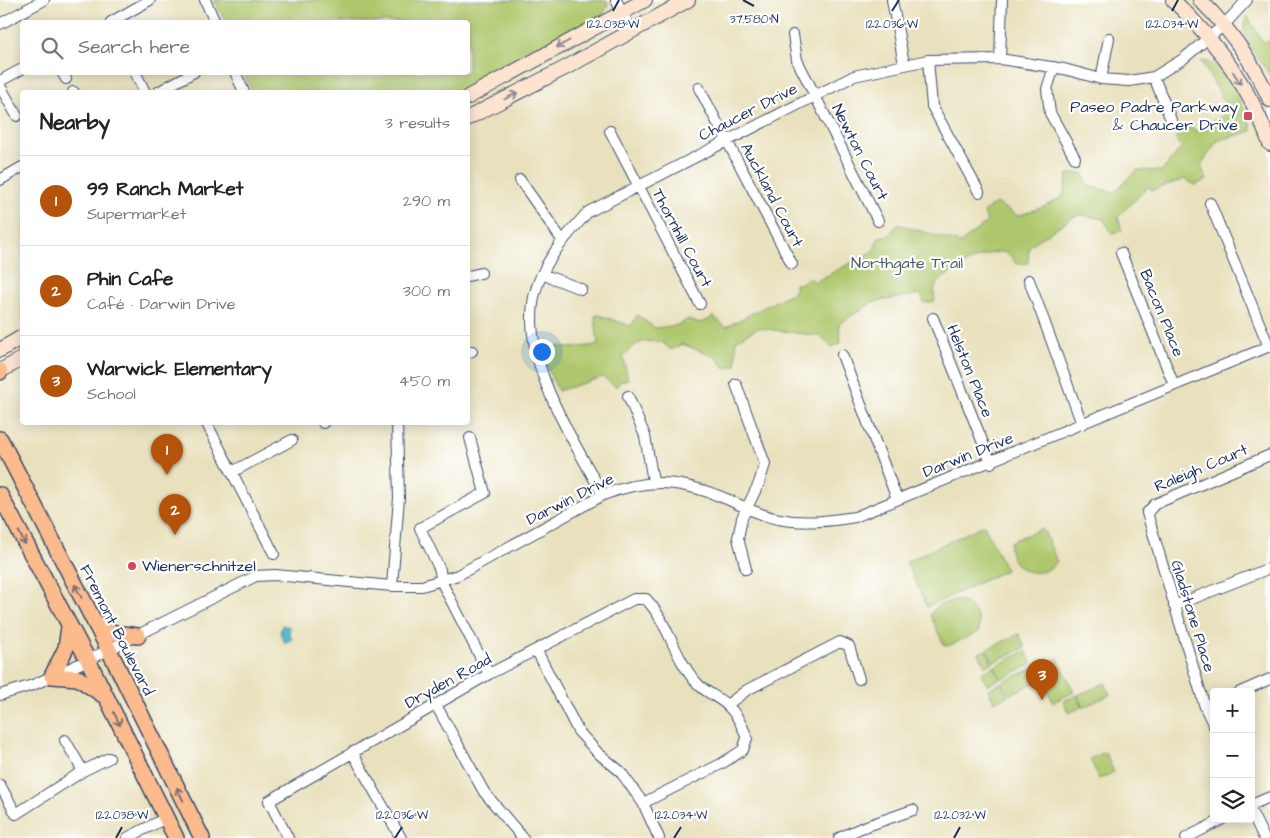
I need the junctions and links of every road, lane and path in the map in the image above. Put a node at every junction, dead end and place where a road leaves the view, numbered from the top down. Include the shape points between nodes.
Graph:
1 (44, 0) edge
2 (150, 0) edge
3 (205, 0) edge
4 (645, 0) edge
5 (688, 0) edge
6 (892, 0) edge
7 (1002, 0) edge
8 (1173, 0) edge
9 (1200, 0) edge
10 (1247, 0) edge
11 (619, 6) edge
12 (115, 20) edge
13 (214, 20) edge
14 (0, 24) edge
15 (1224, 24) junction
16 (631, 30) junction
17 (793, 35) dead end
18 (1210, 37) junction
19 (1109, 38) dead end
20 (928, 60) junction
21 (1000, 60) junction
22 (904, 64) junction
23 (1054, 67) junction
24 (20, 70) edge
25 (137, 75) edge
26 (189, 75) edge
27 (236, 75) edge
28 (1154, 77) junction
29 (1101, 79) junction
30 (0, 81) edge
31 (0, 86) edge
32 (699, 88) dead end
33 (144, 90) edge
34 (162, 90) edge
35 (243, 90) edge
36 (815, 95) junction
37 (470, 96) edge
38 (1270, 100) edge
39 (17, 116) dead end
40 (470, 117) edge
41 (1171, 120) dead end
42 (610, 131) dead end
43 (726, 140) junction
44 (1270, 144) edge
45 (1075, 158) dead end
46 (20, 168) edge
47 (0, 180) edge
48 (520, 180) dead end
49 (637, 186) junction
50 (978, 192) dead end
51 (1210, 203) dead end
52 (878, 221) dead end
53 (562, 240) junction
54 (1121, 253) dead end
55 (792, 264) dead end
56 (481, 273) dead end
57 (542, 274) junction
58 (470, 276) edge
59 (1029, 280) dead end
60 (581, 289) dead end
61 (700, 304) dead end
62 (933, 318) dead end
63 (20, 338) edge
64 (1270, 346) edge
65 (0, 350) edge
66 (842, 355) dead end
67 (20, 360) edge
68 (0, 371) edge
69 (736, 384) dead end
70 (1174, 385) junction
71 (628, 396) dead end
72 (1082, 424) junction
73 (208, 425) edge
74 (397, 425) edge
75 (0, 438) edge
76 (470, 438) dead end
77 (292, 440) dead end
78 (1270, 455) edge
79 (991, 463) junction
80 (232, 472) junction
81 (653, 481) junction
82 (0, 495) edge
83 (603, 495) junction
84 (897, 499) junction
85 (746, 508) junction
86 (1147, 513) joint
87 (274, 554) dead end
88 (1270, 568) edge
89 (746, 569) dead end
90 (441, 581) junction
91 (392, 586) junction
92 (1174, 606) junction
93 (94, 621) junction
94 (69, 627) junction
95 (138, 636) junction
96 (109, 650) junction
97 (537, 651) junction
98 (88, 660) junction
99 (489, 674) junction
100 (52, 676) junction
101 (859, 679) dead end
102 (1270, 679) edge
103 (1249, 688) edge
104 (0, 695) edge
105 (107, 698) junction
106 (436, 705) junction
107 (727, 705) junction
108 (1209, 705) edge
109 (65, 740) dead end
110 (352, 752) junction
111 (109, 758) dead end
112 (83, 771) junction
113 (0, 785) edge
114 (1270, 797) edge
115 (643, 803) junction
116 (1255, 803) edge
117 (913, 810) dead end
118 (166, 818) junction
119 (1255, 819) edge
120 (1215, 823) edge
121 (128, 838) edge
122 (176, 838) edge
123 (202, 838) edge
124 (288, 838) edge
125 (401, 838) edge
126 (523, 838) edge
127 (659, 838) edge
128 (839, 838) edge
129 (1186, 838) edge
130 (1264, 838) edge

1 - 14 street
2 - 12 street
3 - 13 street
4 - 11 main road
5 - 16 main road
6 - 22 street
7 - 21 street
8 - 18 main road
9 - 15 main road
10 - 15 street, Chaucer Drive
11 - 16 street
11 -> 37 main road
15 - 18 street, Chaucer Drive
15 - 38 main road
40 -> 16 main road
17 - 36 street, Newton Court via 797,60
18 - 28 street, Chaucer Drive via 1183,60
18 -> 44 main road via 1249,96
19 - 29 street
20 - 21 street, Chaucer Drive
20 - 22 street, Chaucer Drive
20 - 50 street via 932,106
21 - 23 street, Chaucer Drive
22 - 36 street, Chaucer Drive via 854,76
23 - 29 street, Chaucer Drive
23 - 45 street via 1047,89 1050,113
24 - 30 street
25 - 33 street
26 - 34 street
27 - 35 street
28 - 29 street, Chaucer Drive via 1129,81
28 - 41 street
31 - 39 street
32 - 43 street, Auckland Court
36 - 43 street, Chaucer Drive
36 - 52 street, Newton Court
42 - 49 street, Thornhill Court
43 - 49 street, Chaucer Drive
43 - 55 street, Auckland Court
46 - 47 street
48 - 53 street
49 - 53 street, Chaucer Drive via 588,212
49 - 61 street, Thornhill Court
51 - 64 street
53 - 57 street, Chaucer Drive
54 - 70 street, Bacon Place
56 - 58 street
57 - 60 street
57 - 83 street, Chaucer Drive via 534,296 532,323 536,358 546,386
59 - 72 street
62 - 79 street, Helston Place
63 - 65 main road
64 - 70 street, Darwin Drive
66 - 84 street
67 - 68 main road
69 - 85 street via 765,464
70 - 72 street, Darwin Drive
71 - 81 street via 645,436
72 - 79 street, Darwin Drive
73 - 80 street
74 - 91 street via 399,498
93 -> 75 main road, Fremont Boulevard
76 - 90 street via 485,493 420,528 440,570
77 - 80 street
78 - 86 street, Raleigh Court via 1155,504
79 - 84 street, Darwin Drive
80 - 87 street
81 - 83 street, Darwin Drive
81 - 85 street, Darwin Drive via 672,482 718,495
82 -> 94 main road
83 - 90 street, Darwin Drive via 458,575
84 - 85 street, Darwin Drive via 855,518 826,521 778,519
85 - 89 street via 738,538
86 - 92 street, Gladstone Place
88 - 92 street
90 - 91 street, Darwin Drive via 422,586
90 - 99 street
91 - 95 street, Darwin Drive via 256,576
92 - 108 street, Gladstone Place
93 - 95 main road via 111,632
93 - 96 main road, Fremont Boulevard
94 - 98 main road
94 - 100 main road via 66,648
95 - 96 street, Darwin Drive
96 - 98 street, Darwin Drive
123 -> 96 main road, Fremont Boulevard
97 - 99 street, Dryden Road
97 - 107 street, Dryden Road via 634,599 646,598 654,607 674,651 696,682
97 - 115 street via 578,731 620,772
98 - 100 street, Darwin Drive
98 - 105 main road
99 - 106 street, Dryden Road
100 - 104 street, Darwin Drive
100 - 105 main road via 78,678
101 - 107 street via 849,646 840,642 747,690
102 - 103 street
105 -> 118 main road
106 - 110 street, Dryden Road
106 - 126 street via 484,792
107 - 115 street via 747,738 743,750
109 - 112 street
110 - 124 street, Dryden Road via 269,801
110 - 125 street
111 - 112 street
112 - 113 street via 16,814
114 - 116 street
115 - 127 street
117 - 128 street
118 - 121 street
118 - 122 main road
119 - 130 street
120 - 129 street

